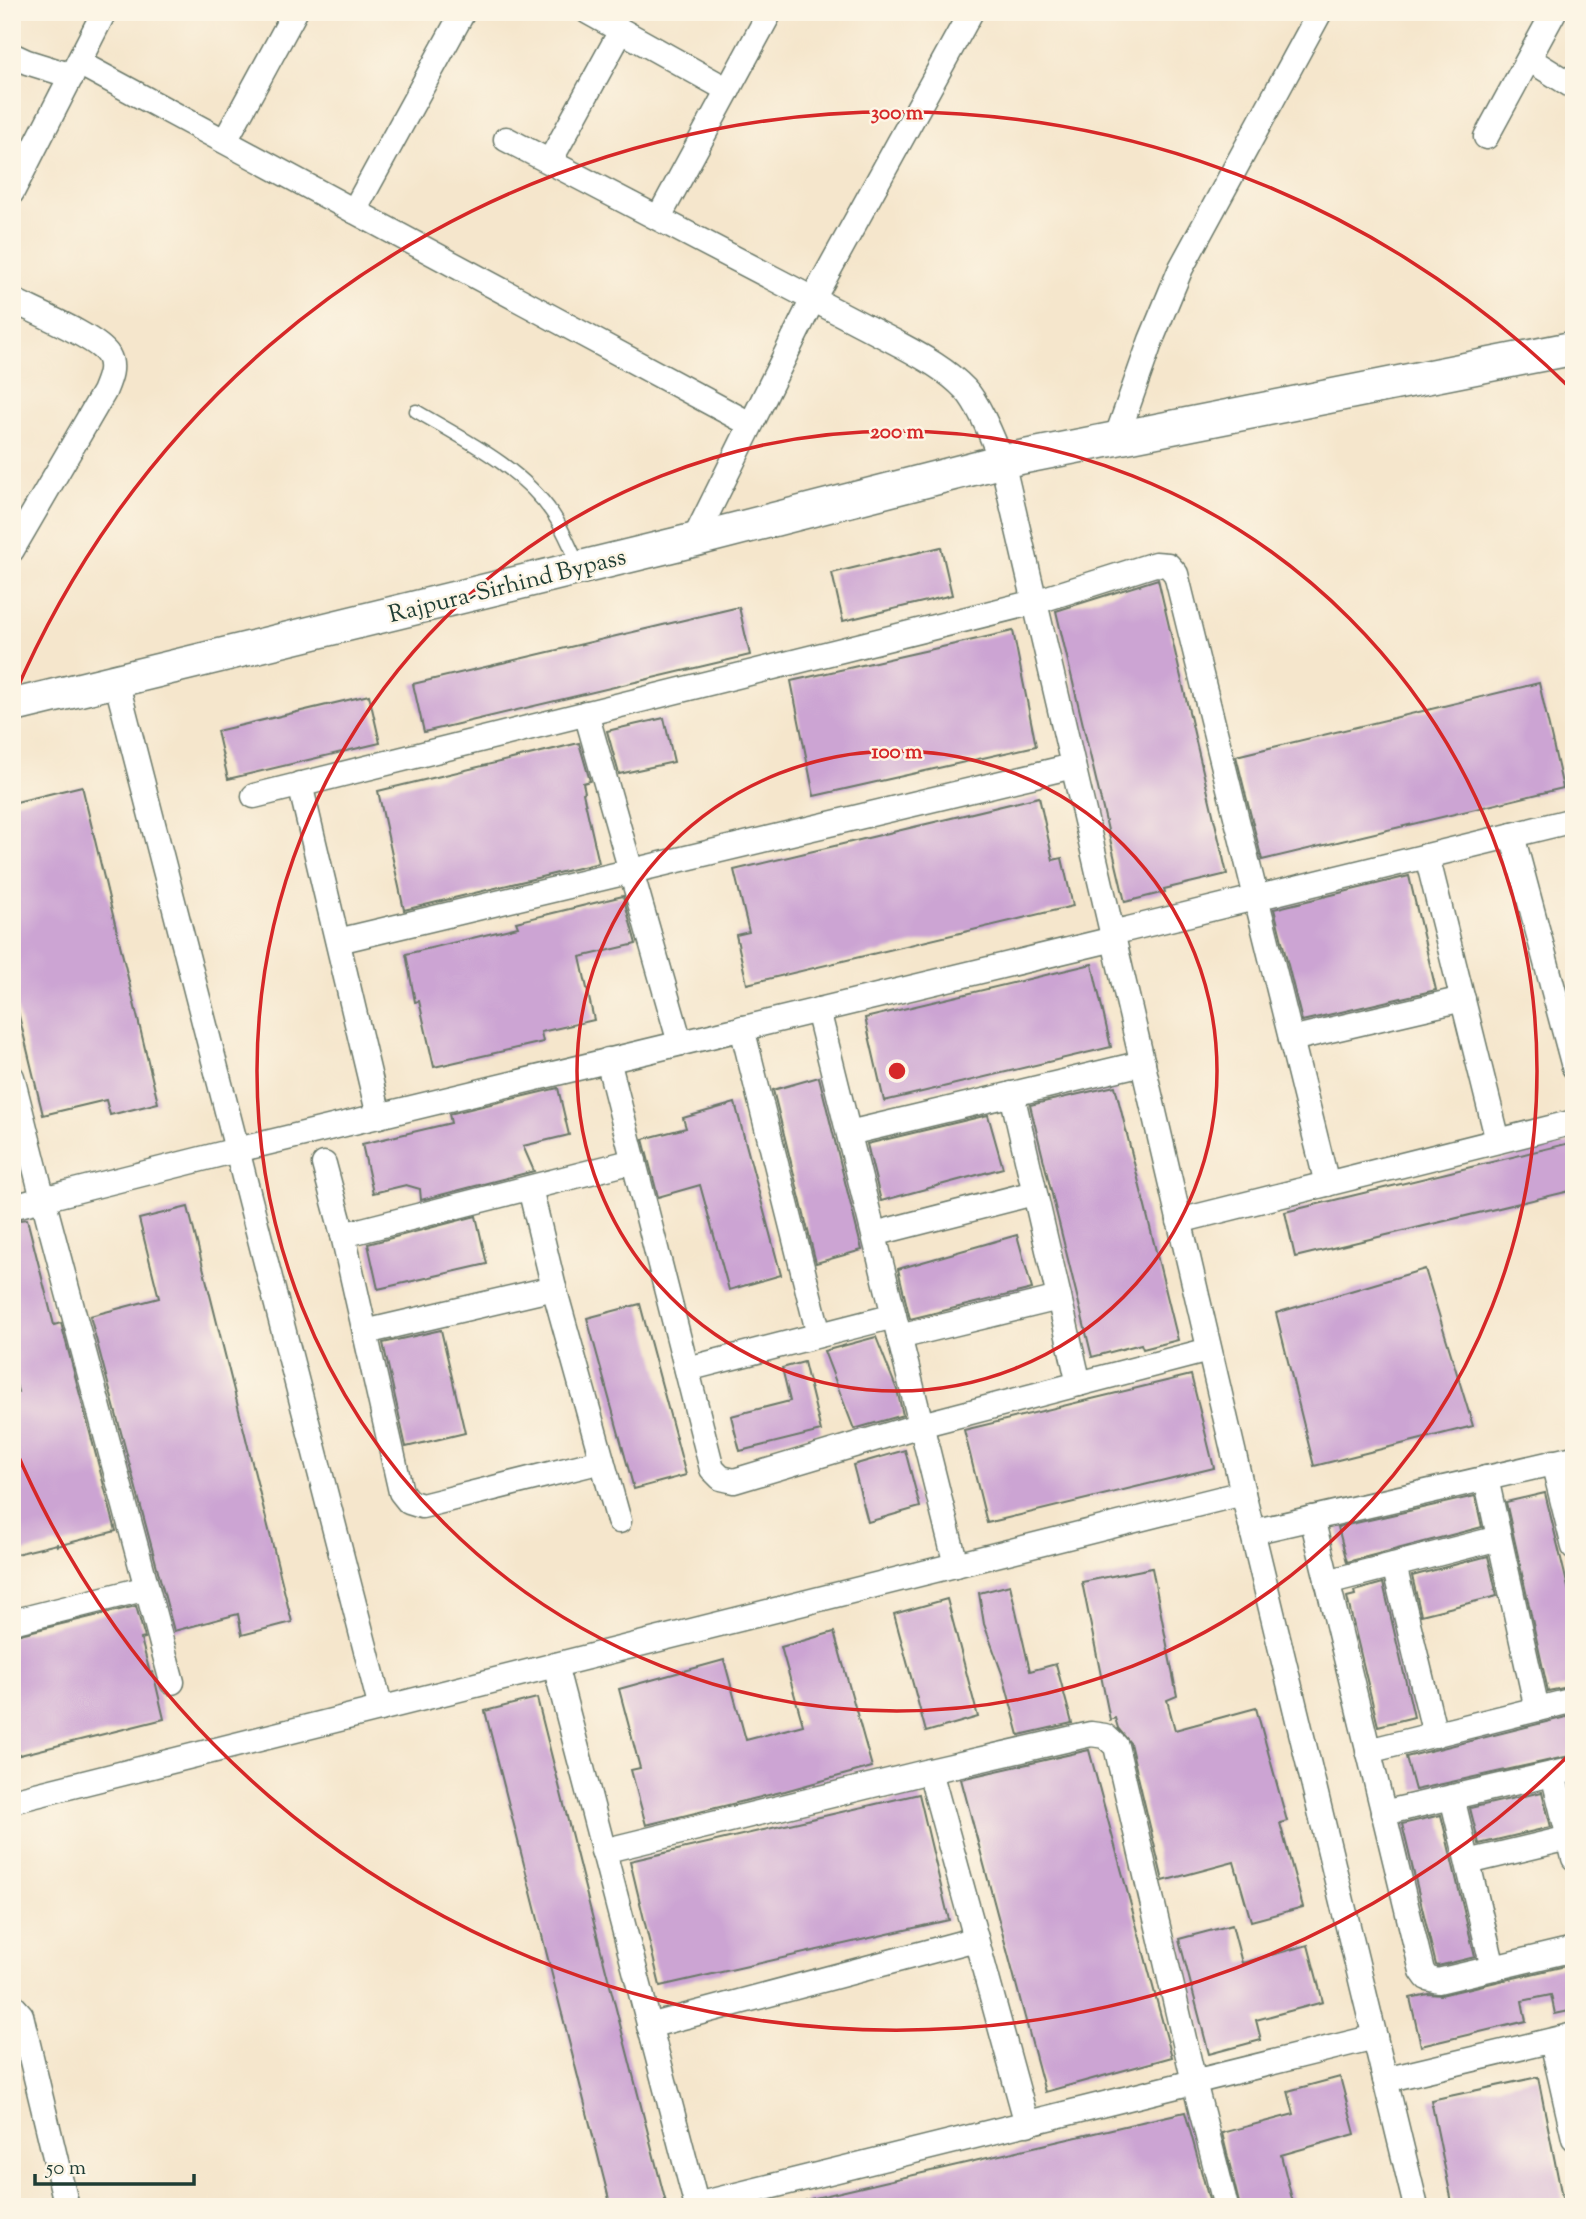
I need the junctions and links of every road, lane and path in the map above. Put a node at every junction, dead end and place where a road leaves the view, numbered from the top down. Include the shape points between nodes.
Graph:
1 (104, 12) edge
2 (295, 12) edge
3 (463, 12) edge
4 (588, 12) edge
5 (770, 12) edge
6 (971, 12) edge
7 (1320, 12) edge
8 (1554, 12) edge
9 (621, 31) junction
10 (12, 55) edge
11 (1528, 60) junction
12 (75, 69) junction
13 (1574, 88) edge
14 (728, 90) junction
15 (1486, 137) dead end
16 (506, 139) dead end
17 (225, 141) junction
18 (550, 161) junction
19 (12, 192) edge
20 (354, 211) junction
21 (659, 217) junction
22 (813, 299) junction
23 (12, 300) edge
24 (1574, 348) edge
25 (416, 411) dead end
26 (750, 424) junction
27 (1116, 439) junction
28 (1002, 461) junction
29 (694, 540) junction
30 (12, 550) edge
31 (580, 568) junction
32 (1035, 602) junction
33 (116, 680) junction
34 (12, 706) edge
35 (586, 713) junction
36 (1073, 766) junction
37 (300, 784) junction
38 (254, 796) dead end
39 (1574, 820) edge
40 (1512, 835) junction
41 (1427, 856) junction
42 (632, 871) junction
43 (1255, 898) junction
44 (1113, 936) junction
45 (338, 941) junction
46 (1463, 999) junction
47 (818, 1010) junction
48 (742, 1028) junction
49 (1291, 1039) junction
50 (680, 1043) junction
51 (608, 1060) junction
52 (1143, 1063) junction
53 (1574, 1067) edge
54 (12, 1077) edge
55 (1012, 1094) junction
56 (379, 1116) junction
57 (1574, 1122) edge
58 (849, 1133) junction
59 (1498, 1141) junction
60 (237, 1150) junction
61 (634, 1161) junction
62 (324, 1164) dead end
63 (1327, 1184) junction
64 (530, 1188) junction
65 (1034, 1193) junction
66 (43, 1199) junction
67 (12, 1207) edge
68 (1180, 1221) junction
69 (874, 1234) junction
70 (343, 1235) junction
71 (554, 1288) junction
72 (1059, 1298) junction
73 (897, 1326) junction
74 (365, 1332) junction
75 (819, 1335) junction
76 (1209, 1350) junction
77 (687, 1369) junction
78 (1079, 1384) junction
79 (921, 1425) junction
80 (1563, 1460) edge
81 (602, 1461) junction
82 (1486, 1478) junction
83 (1243, 1493) junction
84 (1312, 1518) junction
85 (619, 1521) dead end
86 (1252, 1532) junction
87 (1499, 1538) junction
88 (1573, 1540) edge
89 (956, 1565) junction
90 (1394, 1565) junction
91 (1328, 1582) junction
92 (147, 1588) junction
93 (12, 1622) edge
94 (555, 1665) junction
95 (172, 1682) dead end
96 (1574, 1700) edge
97 (380, 1709) junction
98 (1537, 1709) junction
99 (1435, 1735) junction
100 (1368, 1751) junction
101 (930, 1771) junction
102 (1563, 1772) edge
103 (1452, 1797) junction
104 (12, 1801) edge
105 (1383, 1813) junction
106 (1571, 1848) edge
107 (603, 1851) junction
108 (1468, 1863) junction
109 (976, 1940) junction
110 (1574, 1948) edge
111 (1493, 1968) junction
112 (12, 2004) edge
113 (649, 2026) junction
114 (1375, 2037) junction
115 (1563, 2038) edge
116 (1385, 2080) junction
117 (1194, 2082) junction
118 (1027, 2124) junction
119 (1574, 2138) edge
120 (696, 2206) edge
121 (67, 2207) edge
122 (1226, 2207) edge
123 (1416, 2207) edge

1 - 12 street
2 - 17 street
3 - 20 street
4 - 9 street
5 - 14 street
6 - 22 street
7 - 27 street via 1181,268
8 - 11 street
9 - 14 street
9 - 18 street
10 - 12 street via 27,62
11 - 13 street
11 - 15 street
12 - 17 street
12 - 19 street
14 - 21 street
16 - 18 street
17 - 20 street
18 - 21 street
20 - 26 street
21 - 22 street
22 - 26 street
22 - 28 street via 936,365 966,390
23 - 30 street via 94,341 109,356 112,372
24 - 27 main road, Rajpura-Sirhind Bypass
25 - 31 lane via 509,468 534,490 554,516
26 - 29 street
27 - 28 main road, Rajpura-Sirhind Bypass
28 - 29 main road, Rajpura-Sirhind Bypass
28 - 32 street
29 - 31 main road, Rajpura-Sirhind Bypass
31 - 33 main road, Rajpura-Sirhind Bypass
32 - 35 street
32 - 36 street
32 - 43 street via 1155,564 1168,565 1177,574
33 - 34 main road, Rajpura-Sirhind Bypass
33 - 60 street
35 - 37 street
35 - 42 street
36 - 42 street
36 - 44 street
37 - 38 street
37 - 45 street
39 - 40 street
40 - 41 street
40 - 53 street
41 - 43 street
41 - 46 street
42 - 45 street
42 - 50 street
43 - 44 street
43 - 49 street
44 - 47 street
44 - 52 street
45 - 56 street
46 - 49 street
46 - 59 street
47 - 48 street
47 - 58 street
48 - 50 street
48 - 75 street
49 - 63 street
50 - 51 street
51 - 56 street
51 - 61 street
52 - 55 street
52 - 68 street
54 - 66 street
55 - 58 street
55 - 65 street
56 - 60 street
57 - 59 street
58 - 69 street
59 - 63 street
60 - 66 street
60 - 97 street
61 - 64 street
61 - 77 street
62 - 70 street
63 - 68 street
64 - 70 street
64 - 71 street
65 - 69 street
65 - 72 street
66 - 67 street
66 - 92 street
68 - 76 street
69 - 73 street
70 - 74 street
71 - 74 street
71 - 81 street
72 - 73 street
72 - 78 street
73 - 75 street
73 - 79 street
74 - 81 street via 401,1492 409,1502 422,1506
75 - 77 street
76 - 78 street
76 - 83 street
77 - 79 street via 712,1469 721,1478 734,1481
78 - 79 street
79 - 89 street
80 - 82 street
80 - 88 street
81 - 85 street
82 - 84 street
82 - 87 street
83 - 86 street
83 - 89 street
84 - 86 street
84 - 91 street
86 - 114 street
87 - 90 street
87 - 98 street
89 - 94 street
90 - 91 street
90 - 99 street
91 - 100 street
92 - 93 street
92 - 95 street
94 - 97 street
94 - 107 street
96 - 98 street
97 - 104 street
98 - 99 street
99 - 100 street
100 - 105 street
101 - 107 street
101 - 109 street
101 - 117 street via 1091,1734 1105,1736 1116,1746
102 - 103 street
102 - 106 street
103 - 105 street
103 - 108 street
105 - 111 street via 1422,1971 1438,1981
106 - 108 street
107 - 113 street
108 - 111 street
109 - 113 street
109 - 118 street
110 - 111 street
112 - 121 street via 21,2015
113 - 120 street
114 - 116 street
114 - 117 street
115 - 116 street
115 - 119 street
116 - 123 street
117 - 118 street
117 - 122 street
118 - 120 street

